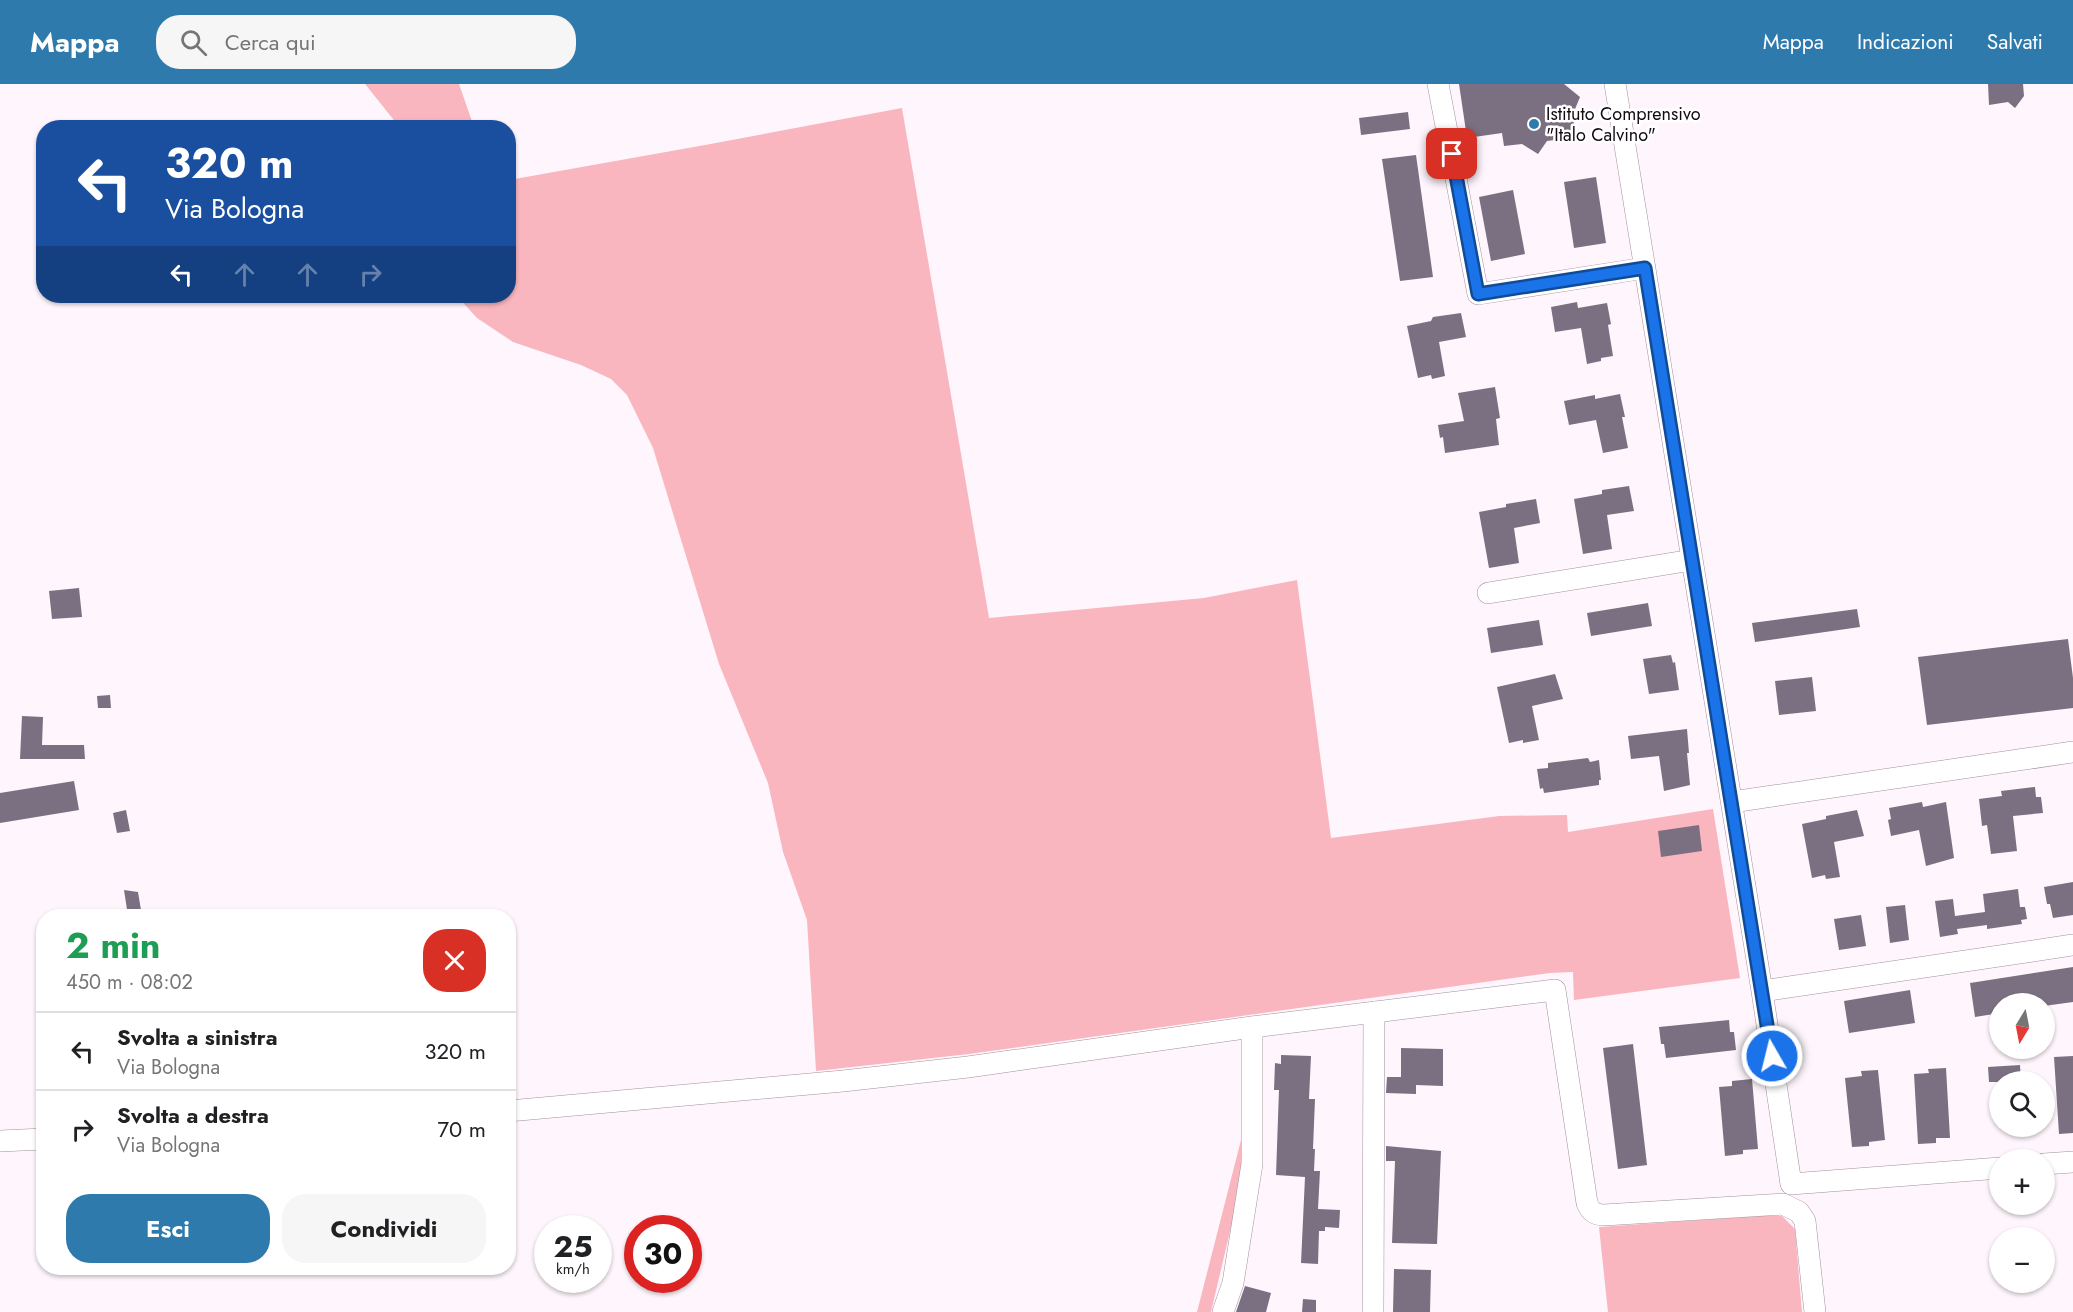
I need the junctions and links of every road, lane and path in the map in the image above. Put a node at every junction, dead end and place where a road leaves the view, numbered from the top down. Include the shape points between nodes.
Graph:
1 (1438, 84) edge
2 (1615, 84) edge
3 (1645, 268) junction
4 (1692, 560) junction
5 (1488, 593) dead end
6 (2073, 752) edge
7 (1732, 802) junction
8 (2073, 945) edge
9 (1762, 991) junction
10 (1374, 1012) junction
11 (1252, 1027) junction
12 (516, 1110) edge
13 (36, 1139) edge
14 (0, 1141) edge
15 (2073, 1162) edge
16 (2055, 1163) edge
17 (1989, 1169) edge
18 (1223, 1312) edge
19 (1373, 1312) edge
20 (1815, 1312) edge

1 - 3 street via 1478,294
2 - 3 street
3 - 4 street
4 - 5 street
4 - 7 street
6 - 7 street
7 - 9 street
8 - 9 street
9 - 17 street via 1791,1184
10 - 11 street
10 - 19 street
10 - 20 street via 1555,990 1587,1203 1594,1213 1783,1204 1805,1221
11 - 12 street via 968,1067
11 - 18 street via 1252,1164 1233,1283
13 - 14 street
15 - 16 street

